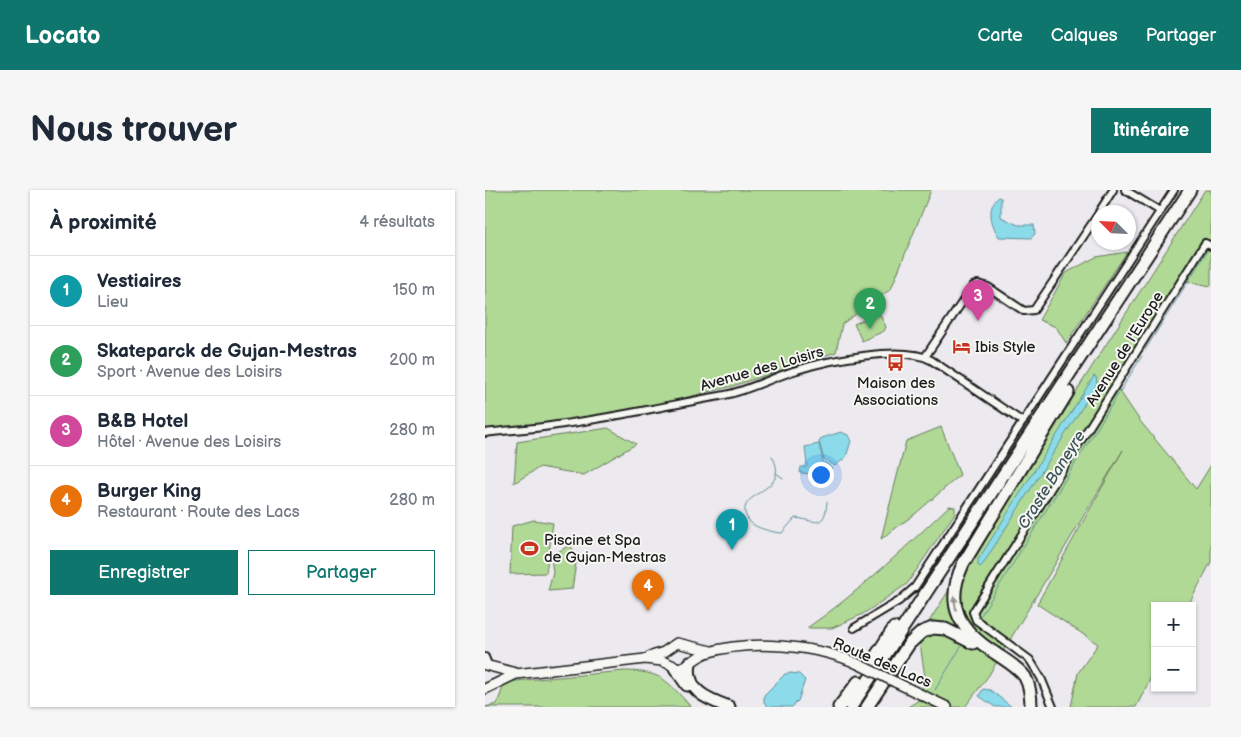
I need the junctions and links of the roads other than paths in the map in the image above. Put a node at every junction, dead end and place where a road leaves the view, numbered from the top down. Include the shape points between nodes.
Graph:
1 (1113, 190) edge
2 (1125, 190) edge
3 (1174, 190) edge
4 (1191, 190) edge
5 (1199, 190) edge
6 (1104, 205) edge
7 (1160, 212) junction
8 (1091, 225) edge
9 (1208, 245) edge
10 (925, 357) junction
11 (1070, 387) junction
12 (1023, 422) junction
13 (485, 433) edge
14 (990, 495) junction
15 (854, 628) dead end
16 (688, 647) junction
17 (668, 650) junction
18 (715, 651) junction
19 (485, 658) edge
20 (645, 659) junction
21 (690, 662) junction
22 (672, 666) junction
23 (489, 667) edge
24 (516, 674) junction
25 (489, 687) edge
26 (717, 707) edge
27 (729, 707) edge
28 (839, 707) edge
29 (851, 707) edge
30 (859, 707) edge
31 (867, 707) edge
32 (947, 707) edge
33 (1027, 707) edge
34 (1031, 707) edge
35 (1053, 707) edge

1 - 6 street
2 - 7 street
3 - 7 street
4 - 14 highway
5 - 11 highway
7 - 12 street
8 - 10 street via 1034,310 1024,311 988,287 973,286
9 - 35 street, Avenue de l'Europe via 973,612 976,620 1030,660
10 - 12 street
10 - 13 street, Avenue des Loisirs via 901,354 839,360 799,369 731,393 565,424
11 - 30 highway
34 -> 11 highway via 1030,690 1021,673 976,641 962,624 954,592 963,564
12 - 15 street via 915,587 899,601
14 - 28 highway
14 - 29 highway
16 - 17 main road, Route des Lacs via 677,643
16 - 18 main road, Route des Lacs
16 - 21 main road via 692,654
17 - 20 main road, Route des Lacs
17 - 22 main road via 666,657
18 - 21 main road, Route des Lacs
18 - 32 main road, Route des Lacs, bridge via 795,647 827,653
19 - 23 street
20 - 22 main road, Route des Lacs
20 - 24 main road, Route des Lacs
21 - 22 main road, Route des Lacs via 683,668
21 - 27 highway via 689,678 698,693
22 - 26 highway via 696,696
23 - 24 main road, Route des Lacs
23 - 25 main road, Route des Lacs via 496,677
24 - 25 main road, Route des Lacs
31 - 33 highway via 913,639 927,629 939,628 959,635 1014,672 1026,691

